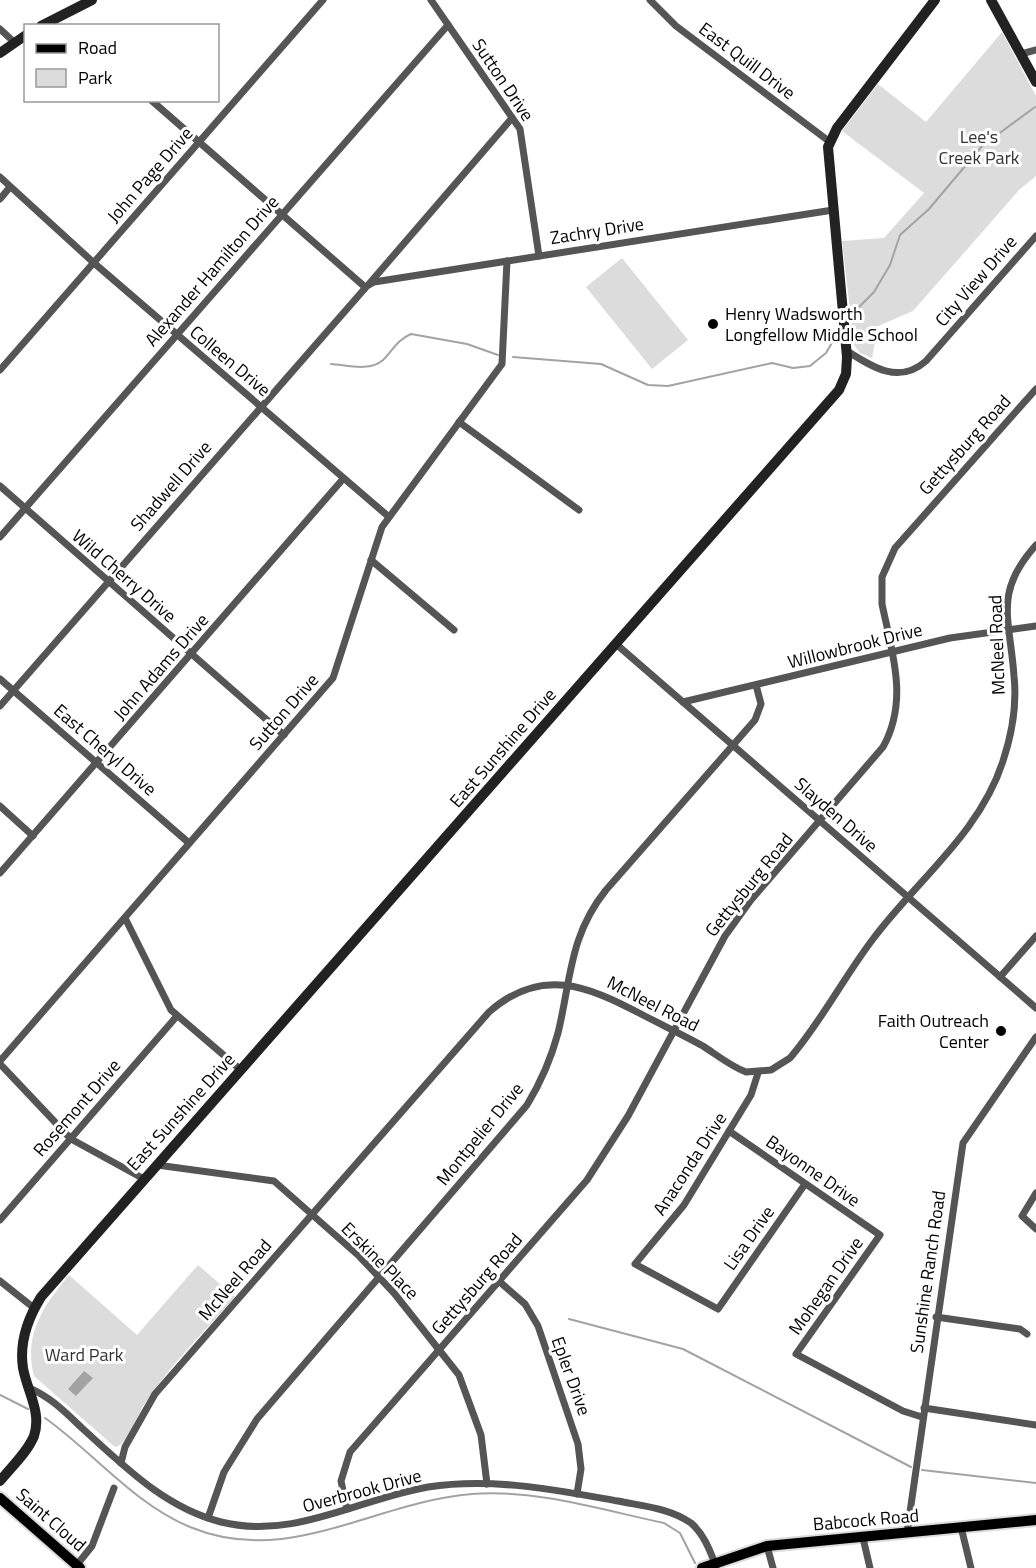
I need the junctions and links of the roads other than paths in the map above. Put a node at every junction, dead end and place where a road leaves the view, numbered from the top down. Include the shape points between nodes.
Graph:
1 (92, 0) edge
2 (323, 0) edge
3 (431, 0) edge
4 (650, 0) edge
5 (935, 0) edge
6 (991, 0) edge
7 (60, 22) edge
8 (448, 25) junction
9 (0, 29) edge
10 (24, 35) edge
11 (14, 42) junction
12 (1036, 50) edge
13 (0, 53) edge
14 (1021, 54) junction
15 (1036, 82) edge
16 (153, 102) edge
17 (512, 118) junction
18 (199, 142) junction
19 (830, 142) junction
20 (0, 177) edge
21 (10, 187) junction
22 (0, 199) edge
23 (833, 210) junction
24 (282, 214) junction
25 (1036, 236) edge
26 (539, 256) junction
27 (507, 261) junction
28 (94, 263) junction
29 (366, 287) junction
30 (176, 335) junction
31 (847, 351) junction
32 (0, 370) edge
33 (1036, 389) edge
34 (261, 407) junction
35 (459, 422) junction
36 (343, 479) junction
37 (0, 486) edge
38 (25, 508) junction
39 (579, 510) dead end
40 (389, 517) junction
41 (0, 537) edge
42 (1036, 545) edge
43 (371, 560) junction
44 (107, 582) junction
45 (1036, 626) edge
46 (1009, 629) junction
47 (454, 630) dead end
48 (616, 644) junction
49 (892, 652) junction
50 (191, 654) junction
51 (0, 679) edge
52 (756, 686) junction
53 (13, 691) junction
54 (683, 702) junction
55 (0, 706) edge
56 (284, 735) junction
57 (732, 746) junction
58 (97, 762) junction
59 (0, 806) edge
60 (820, 822) junction
61 (33, 836) junction
62 (189, 843) junction
63 (0, 873) edge
64 (908, 897) junction
65 (125, 918) junction
66 (1036, 936) edge
67 (1000, 977) junction
68 (566, 984) junction
69 (1036, 1008) edge
70 (177, 1016) junction
71 (672, 1030) junction
72 (1036, 1037) edge
73 (0, 1062) edge
74 (241, 1070) junction
75 (758, 1073) junction
76 (729, 1131) junction
77 (71, 1139) junction
78 (157, 1165) junction
79 (144, 1179) junction
80 (805, 1184) junction
81 (1036, 1193) edge
82 (312, 1215) junction
83 (0, 1220) edge
84 (1036, 1229) edge
85 (880, 1235) joint
86 (379, 1277) junction
87 (0, 1281) edge
88 (500, 1282) junction
89 (34, 1308) junction
90 (718, 1309) joint
91 (936, 1317) junction
92 (1027, 1334) dead end
93 (440, 1349) junction
94 (29, 1388) junction
95 (924, 1408) junction
96 (922, 1417) junction
97 (1036, 1425) edge
98 (121, 1463) junction
99 (0, 1480) edge
100 (487, 1484) junction
101 (114, 1488) dead end
102 (577, 1494) junction
103 (0, 1498) edge
104 (347, 1509) junction
105 (208, 1518) junction
106 (1036, 1520) edge
107 (962, 1527) junction
108 (907, 1533) junction
109 (863, 1538) junction
110 (767, 1545) junction
111 (716, 1566) edge
112 (77, 1567) edge
113 (702, 1568) edge
114 (773, 1568) edge
115 (870, 1568) edge
116 (971, 1568) edge

1 - 7 street
2 - 18 street, John Page Drive
3 - 8 street, Sutton Drive
4 - 19 street, East Quill Drive via 676,27
5 - 19 street
6 - 14 street
8 - 17 street, Sutton Drive
8 - 24 street, Alexander Hamilton Drive
9 - 11 street
10 - 11 street
11 - 13 street
12 - 14 street
14 - 15 street
16 - 18 street
17 - 26 street, Sutton Drive via 522,136
17 - 29 street, Shadwell Drive
18 - 24 street
18 - 28 street, John Page Drive
19 - 23 street, East Sunshine Drive
20 - 21 street, Colleen Drive
21 - 22 street
21 - 28 street, Colleen Drive
23 - 26 street, Zachry Drive
23 - 31 street, East Sunshine Drive
24 - 29 street
24 - 30 street, Alexander Hamilton Drive
25 - 31 street, City View Drive via 926,361 913,370 887,373
26 - 27 street, Zachry Drive
27 - 29 street, Zachry Drive via 374,282
27 - 35 street, Sutton Drive via 504,358
28 - 30 street, Colleen Drive
28 - 32 street, John Page Drive
29 - 34 street, Shadwell Drive
30 - 34 street, Colleen Drive
30 - 38 street, Alexander Hamilton Drive
31 - 48 street, East Sunshine Drive via 846,374 839,390
33 - 49 street, Gettysburg Road via 909,529 892,553 880,590
34 - 36 street, Colleen Drive
34 - 44 street, Shadwell Drive
35 - 39 street
35 - 40 street, Sutton Drive
36 - 40 street, Colleen Drive
36 - 50 street, John Adams Drive
37 - 38 street, Wild Cherry Drive
38 - 41 street, Alexander Hamilton Drive
38 - 44 street, Wild Cherry Drive
40 - 43 street, Sutton Drive
42 - 46 street, McNeel Road via 1010,582 1006,605
43 - 47 street
43 - 56 street, Sutton Drive via 337,672
44 - 50 street, Wild Cherry Drive
44 - 53 street, Shadwell Drive
45 - 46 street, Willowbrook Drive
46 - 49 street, Willowbrook Drive
46 - 64 street, McNeel Road via 1014,706 1003,761 974,820
48 - 54 street, Slayden Drive
48 - 74 street, East Sunshine Drive
49 - 52 street, Willowbrook Drive
49 - 60 street, Gettysburg Road via 898,695 890,735
50 - 56 street, Wild Cherry Drive
50 - 58 street, John Adams Drive
51 - 53 street, East Cheryl Drive
52 - 54 street, Willowbrook Drive
52 - 57 street, Montpelier Drive via 758,715
53 - 55 street, Shadwell Drive
53 - 58 street, East Cheryl Drive
54 - 57 street, Slayden Drive
56 - 62 street, Sutton Drive
57 - 60 street, Slayden Drive
57 - 68 street, Montpelier Drive via 598,900 578,937
58 - 61 street, John Adams Drive
58 - 62 street, East Cheryl Drive
59 - 61 street
60 - 64 street, Slayden Drive
60 - 71 street, Gettysburg Road via 737,918
61 - 63 street, John Adams Drive
62 - 65 street, Sutton Drive
64 - 67 street, Slayden Drive
64 - 75 street, McNeel Road via 872,940 794,1054 781,1065
65 - 70 street via 166,1002
65 - 73 street, Sutton Drive
66 - 67 street
67 - 69 street, Slayden Drive
68 - 71 street, McNeel Road via 608,996
68 - 82 street, McNeel Road via 525,990 496,1006
68 - 86 street, Montpelier Drive via 557,1036 546,1069 527,1105
70 - 74 street
70 - 77 street, Rosemont Drive
71 - 75 street, McNeel Road via 737,1069
71 - 88 street, Gettysburg Road via 609,1149
72 - 91 street, Sunshine Ranch Road via 963,1143
73 - 77 street
74 - 78 street, East Sunshine Drive
75 - 76 street, Anaconda Drive via 751,1095
76 - 80 street, Bayonne Drive
76 - 90 street, Anaconda Drive via 684,1205 635,1264
77 - 79 street
77 - 83 street, Rosemont Drive
78 - 79 street, East Sunshine Drive
78 - 82 street, Erskine Place via 274,1181
79 - 89 street, East Sunshine Drive
80 - 85 street, Bayonne Drive
80 - 90 street, Lisa Drive
81 - 84 street via 1022,1216
82 - 86 street, Erskine Place
82 - 98 street, McNeel Road via 155,1394 124,1447
85 - 96 street, Mohegan Drive via 796,1354 903,1411
86 - 93 street, Erskine Place
86 - 105 street, Montpelier Drive via 257,1419 224,1472
87 - 89 street
88 - 93 street, Gettysburg Road
88 - 102 street, Epler Drive via 525,1304 538,1326 578,1444 581,1469
89 - 94 street, East Sunshine Drive via 23,1348 23,1369
91 - 92 street via 1020,1329
91 - 95 street, Sunshine Ranch Road
93 - 100 street, Erskine Place via 463,1383 481,1435
93 - 104 street, Gettysburg Road via 350,1452 342,1481
94 - 98 street, Overbrook Drive via 51,1400
94 - 99 street, East Sunshine Drive via 36,1410 33,1437
95 - 96 street, Sunshine Ranch Road
95 - 97 street
96 - 108 street, Sunshine Ranch Road
98 - 105 street, Overbrook Drive via 172,1502
100 - 102 street, Overbrook Drive
100 - 104 street, Overbrook Drive via 420,1489
101 - 112 street via 95,1539
102 - 111 street, Overbrook Drive via 678,1515 699,1531
103 - 112 main road, Saint Cloud
104 - 105 street, Overbrook Drive via 280,1527 244,1526
106 - 107 main road, Babcock Road
107 - 108 main road, Babcock Road
107 - 116 street
108 - 109 main road, Babcock Road
109 - 110 main road, Babcock Road
109 - 115 street
110 - 111 main road, Babcock Road
110 - 114 street
111 - 113 main road, Babcock Road

